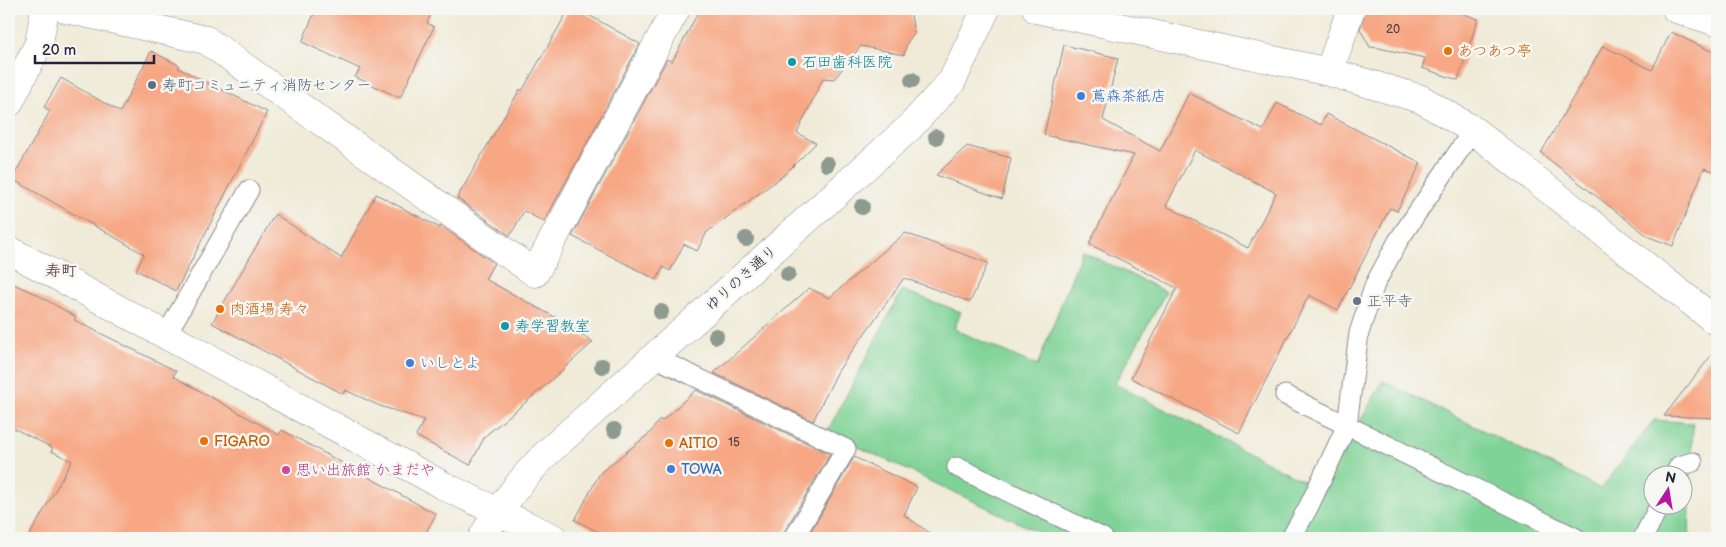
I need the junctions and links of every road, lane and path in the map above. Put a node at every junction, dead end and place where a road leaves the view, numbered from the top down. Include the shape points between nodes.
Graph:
1 (45, 9) edge
2 (66, 9) edge
3 (676, 9) edge
4 (986, 9) edge
5 (1036, 9) edge
6 (1351, 9) edge
7 (1676, 9) edge
8 (1717, 22) edge
9 (1329, 72) junction
10 (9, 104) edge
11 (1473, 130) junction
12 (249, 190) dead end
13 (9, 250) edge
14 (1717, 322) edge
15 (166, 335) junction
16 (654, 357) junction
17 (1285, 396) dead end
18 (1347, 425) junction
19 (1693, 462) dead end
20 (1686, 464) edge
21 (957, 467) dead end
22 (497, 512) junction
23 (1655, 514) edge
24 (482, 538) edge
25 (553, 538) edge
26 (794, 538) edge
27 (1103, 538) edge
28 (1292, 538) edge
29 (1576, 538) edge
30 (1643, 538) edge

1 - 10 street via 39,43
2 - 3 street via 206,40 535,273
4 - 16 street, ゆりのき通り via 952,81 910,127
5 - 9 street
6 - 9 street
7 - 8 street
9 - 11 street via 1422,99
11 - 14 street
11 - 18 lane via 1398,241 1375,284 1359,333
12 - 15 lane
13 - 15 street
15 - 22 street
16 - 22 street, ゆりのき通り via 527,473
16 - 26 lane via 846,449
17 - 18 lane
18 - 28 lane
18 - 29 lane
19 - 20 lane
21 - 27 lane
22 - 24 street, ゆりのき通り
22 - 25 street
23 - 30 lane

